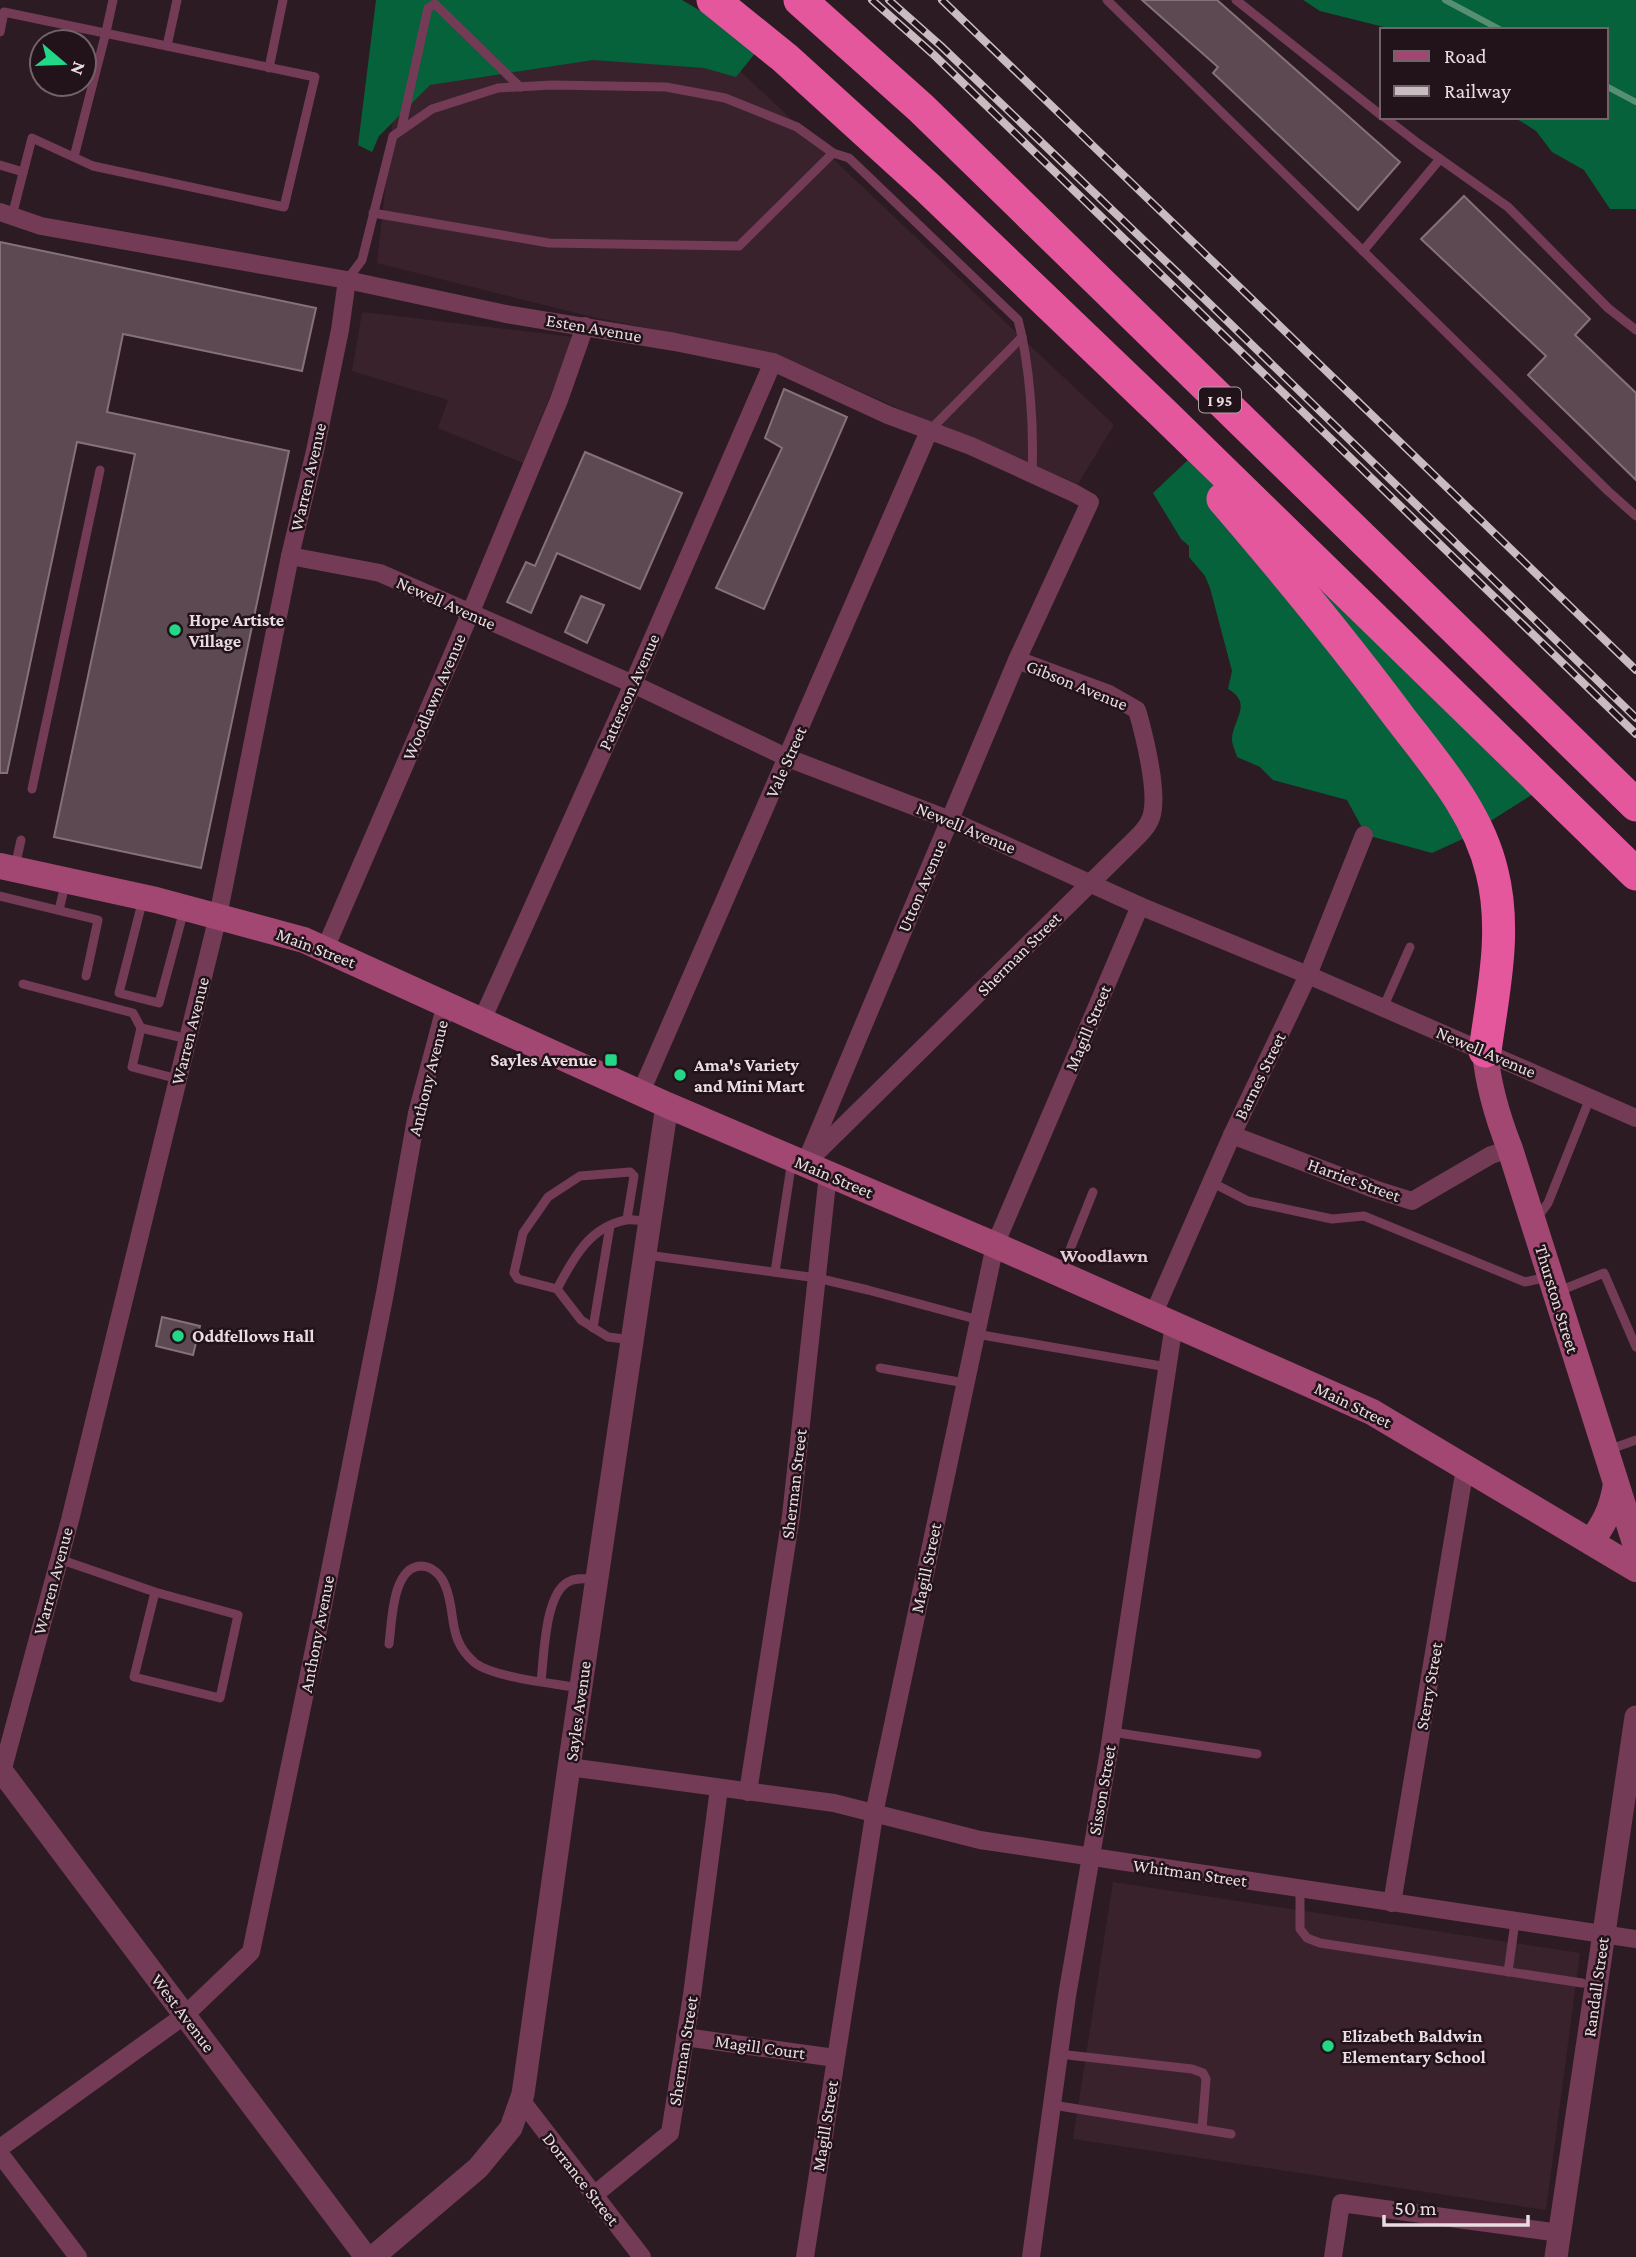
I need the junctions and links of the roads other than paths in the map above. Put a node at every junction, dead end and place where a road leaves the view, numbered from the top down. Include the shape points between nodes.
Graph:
1 (6, 0) edge
2 (113, 0) edge
3 (177, 0) edge
4 (283, 0) edge
5 (713, 0) edge
6 (800, 0) edge
7 (1107, 0) edge
8 (1236, 0) edge
9 (4, 12) junction
10 (0, 32) edge
11 (106, 32) junction
12 (167, 46) junction
13 (269, 68) junction
14 (520, 87) junction
15 (1380, 114) edge
16 (1387, 119) edge
17 (401, 130) junction
18 (833, 153) junction
19 (74, 157) junction
20 (1440, 159) junction
21 (0, 165) edge
22 (23, 172) junction
23 (373, 213) junction
24 (6, 214) edge
25 (1363, 251) junction
26 (347, 280) junction
27 (1070, 323) junction
28 (585, 326) junction
29 (1636, 330) edge
30 (1022, 337) junction
31 (773, 362) junction
32 (929, 431) junction
33 (100, 470) dead end
34 (1032, 473) junction
35 (1636, 516) edge
36 (290, 556) junction
37 (1058, 571) joint
38 (470, 614) junction
39 (1017, 660) junction
40 (633, 684) junction
41 (1137, 710) joint
42 (788, 758) junction
43 (32, 789) dead end
44 (1636, 805) edge
45 (950, 820) junction
46 (1364, 835) dead end
47 (21, 840) dead end
48 (6, 869) edge
49 (1636, 874) edge
50 (66, 881) junction
51 (1090, 884) junction
52 (0, 896) edge
53 (144, 898) junction
54 (1140, 906) junction
55 (184, 908) junction
56 (59, 910) junction
57 (218, 916) junction
58 (1410, 947) dead end
59 (326, 949) junction
60 (1308, 975) junction
61 (86, 976) dead end
62 (23, 984) dead end
63 (446, 1004) junction
64 (1383, 1008) junction
65 (482, 1020) junction
66 (141, 1028) junction
67 (188, 1039) junction
68 (1485, 1051) junction
69 (178, 1079) junction
70 (641, 1092) junction
71 (1590, 1098) junction
72 (667, 1105) junction
73 (1636, 1118) edge
74 (1232, 1135) junction
75 (1510, 1149) junction
76 (809, 1166) junction
77 (1211, 1182) junction
78 (1093, 1192) dead end
79 (639, 1220) junction
80 (1533, 1224) junction
81 (610, 1226) junction
82 (995, 1245) junction
83 (645, 1254) junction
84 (775, 1272) junction
85 (1060, 1274) junction
86 (817, 1278) junction
87 (1552, 1284) junction
88 (557, 1289) junction
89 (1163, 1319) junction
90 (977, 1327) junction
91 (593, 1328) junction
92 (633, 1340) junction
93 (1636, 1347) edge
94 (1167, 1367) junction
95 (880, 1368) dead end
96 (965, 1383) junction
97 (1636, 1440) edge
98 (1605, 1451) junction
99 (1465, 1468) junction
100 (1616, 1485) junction
101 (1591, 1542) junction
102 (1636, 1546) edge
103 (59, 1559) junction
104 (1636, 1569) edge
105 (597, 1579) junction
106 (155, 1592) junction
107 (388, 1644) dead end
108 (541, 1681) junction
109 (581, 1688) junction
110 (1636, 1717) edge
111 (1112, 1732) junction
112 (1257, 1754) dead end
113 (569, 1767) junction
114 (1, 1772) edge
115 (719, 1788) junction
116 (748, 1792) junction
117 (874, 1814) junction
118 (1090, 1858) junction
119 (1300, 1889) junction
120 (1392, 1903) junction
121 (1515, 1922) junction
122 (1604, 1935) junction
123 (1636, 1939) edge
124 (1508, 1972) junction
125 (1582, 1983) dead end
126 (185, 2015) junction
127 (685, 2037) junction
128 (1059, 2054) junction
129 (835, 2058) junction
130 (521, 2101) junction
131 (1053, 2105) junction
132 (1202, 2129) junction
133 (1231, 2134) dead end
134 (0, 2148) edge
135 (0, 2154) edge
136 (594, 2194) junction
137 (1560, 2233) junction
138 (78, 2257) edge
139 (366, 2257) edge
140 (373, 2257) edge
141 (642, 2257) edge
142 (805, 2257) edge
143 (1031, 2257) edge
144 (1333, 2257) edge
145 (1556, 2257) edge

1 - 9 lane
2 - 11 lane
3 - 12 lane
4 - 13 lane
5 - 27 highway, I 95 via 853,117
6 - 44 highway, I 95 via 921,108
7 - 25 lane
8 - 15 lane
9 - 10 lane
9 - 11 lane
11 - 12 lane
11 - 19 lane
12 - 13 lane
13 - 19 lane via 315,77 285,207 93,166
14 - 17 lane via 498,88 432,109
14 - 17 lane via 435,4 428,8
14 - 18 lane via 666,87 725,98 797,127
16 - 20 lane
17 - 23 lane via 393,136
18 - 23 lane via 739,246 550,243
18 - 30 lane via 849,158 866,172 981,283 1018,320
19 - 22 lane via 32,138
20 - 25 lane
20 - 29 lane via 1508,207 1608,308
21 - 22 lane
22 - 24 lane
23 - 26 lane via 362,260
24 - 26 street, Esten Avenue via 41,226
25 - 35 lane
26 - 28 street, Esten Avenue
26 - 36 street, Warren Avenue
27 - 49 highway, I 95
27 - 68 highway via 1265,549 1457,793 1485,849 1496,894 1498,964
28 - 31 street, Esten Avenue
28 - 38 street, Woodlawn Avenue
30 - 32 lane
30 - 34 lane via 1034,438
31 - 32 street, Esten Avenue
31 - 40 street, Patterson Avenue
32 - 34 street, Esten Avenue
32 - 42 street, Vale Street
33 - 43 lane
34 - 37 street, Esten Avenue via 1090,502
36 - 38 street, Newell Avenue via 380,573
36 - 57 street, Warren Avenue
37 - 39 street, Utton Avenue
38 - 40 street, Newell Avenue
38 - 59 street, Woodlawn Avenue
39 - 41 street, Gibson Avenue via 1109,694
39 - 45 street, Utton Avenue
40 - 42 street, Newell Avenue
40 - 65 street, Patterson Avenue
41 - 51 street, Sherman Street via 1147,746 1153,813 1147,826
42 - 45 street, Newell Avenue
42 - 70 street, Vale Street
45 - 51 street, Newell Avenue
45 - 76 street, Utton Avenue
46 - 60 street, Barnes Street
47 - 48 lane
48 - 50 main road, Main Street
50 - 53 main road, Main Street
50 - 56 lane
51 - 54 street, Newell Avenue
51 - 76 street, Sherman Street
52 - 56 lane
53 - 55 main road, Main Street
53 - 55 lane via 119,993 159,1003
54 - 60 street, Newell Avenue
54 - 82 street, Magill Street
55 - 57 main road, Main Street
56 - 61 lane via 98,920
57 - 59 main road, Main Street
57 - 67 street, Warren Avenue
58 - 64 lane
59 - 63 main road, Main Street
60 - 64 street, Newell Avenue
60 - 74 street, Barnes Street
62 - 66 lane via 133,1013
63 - 65 main road, Main Street
63 - 126 street, Anthony Avenue via 417,1113 256,1931 250,1952
64 - 68 street, Newell Avenue
65 - 70 main road, Main Street
66 - 67 lane
66 - 69 lane via 132,1067
67 - 69 street, Warren Avenue
68 - 71 street, Newell Avenue
68 - 75 main road, Thurston Street via 1487,1078
69 - 103 street, Warren Avenue
70 - 72 main road, Main Street
71 - 73 street, Newell Avenue
71 - 80 lane via 1548,1203
72 - 76 main road, Main Street
72 - 79 street, Sayles Avenue
74 - 75 street, Harriet Street via 1412,1201 1491,1155
74 - 77 street, Barnes Street
75 - 80 main road, Thurston Street
76 - 82 main road, Main Street
76 - 84 lane
76 - 86 street, Sherman Street
77 - 87 lane via 1248,1201 1332,1219 1364,1216 1525,1282
77 - 89 street, Barnes Street
78 - 85 lane
79 - 81 lane
79 - 83 street, Sayles Avenue
79 - 88 lane via 630,1172 580,1176 548,1197 523,1233 514,1273 518,1279
80 - 87 main road, Thurston Street
81 - 88 lane via 587,1240
81 - 91 lane
82 - 85 main road, Main Street
82 - 90 street, Magill Street
83 - 84 lane
83 - 92 street, Sayles Avenue
84 - 86 lane
85 - 89 main road, Main Street
86 - 90 lane
86 - 116 street, Sherman Street via 791,1516
87 - 93 lane via 1604,1273
87 - 98 main road, Thurston Street
88 - 91 lane
89 - 94 street, Sisson Street
89 - 99 main road, Main Street via 1372,1412
90 - 94 lane
90 - 96 street, Magill Street
91 - 92 lane via 608,1337
92 - 105 street, Sayles Avenue
94 - 111 street, Sisson Street
95 - 96 lane
96 - 117 street, Magill Street
97 - 98 lane
98 - 100 main road, Thurston Street
99 - 101 main road, Main Street
99 - 120 street, Sterry Street
100 - 101 main road via 1612,1507
100 - 102 main road, Thurston Street
101 - 104 main road, Main Street
103 - 106 lane
103 - 114 street, Warren Avenue
105 - 108 lane via 568,1582 552,1601
105 - 109 street, Sayles Avenue
106 - 106 lane via 134,1678 220,1698 238,1615
107 - 108 lane via 398,1584 407,1571 426,1566 435,1570 445,1585 452,1628 476,1664
108 - 109 lane
109 - 113 street, Sayles Avenue
110 - 122 street, Randall Street
111 - 112 lane
111 - 118 street, Sisson Street
113 - 115 street
113 - 130 street, Sayles Avenue
114 - 126 street, West Avenue
115 - 116 street, Whitman Street
115 - 127 street, Sherman Street
116 - 117 street, Whitman Street via 834,1803
117 - 118 street, Whitman Street via 980,1840
117 - 129 street, Magill Street
118 - 119 street, Whitman Street
118 - 128 street, Sisson Street
119 - 120 street, Whitman Street
119 - 124 lane via 1300,1929 1307,1938
120 - 121 street, Whitman Street
121 - 122 street, Whitman Street
121 - 124 lane
122 - 123 street, Whitman Street
122 - 137 street, Randall Street
124 - 125 lane
126 - 134 street, Anthony Avenue
126 - 139 street, West Avenue
127 - 129 street, Magill Court
127 - 136 street, Sherman Street via 670,2133
128 - 131 street, Sisson Street
128 - 132 lane via 1203,2073
129 - 142 street, Magill Street
130 - 136 street, Dorrance Street
130 - 140 street, Sayles Avenue via 511,2128 478,2168
131 - 132 lane
131 - 143 street, Sisson Street
132 - 133 lane
135 - 138 street
136 - 141 street, Dorrance Street
137 - 144 street via 1341,2203
137 - 145 street, Randall Street

